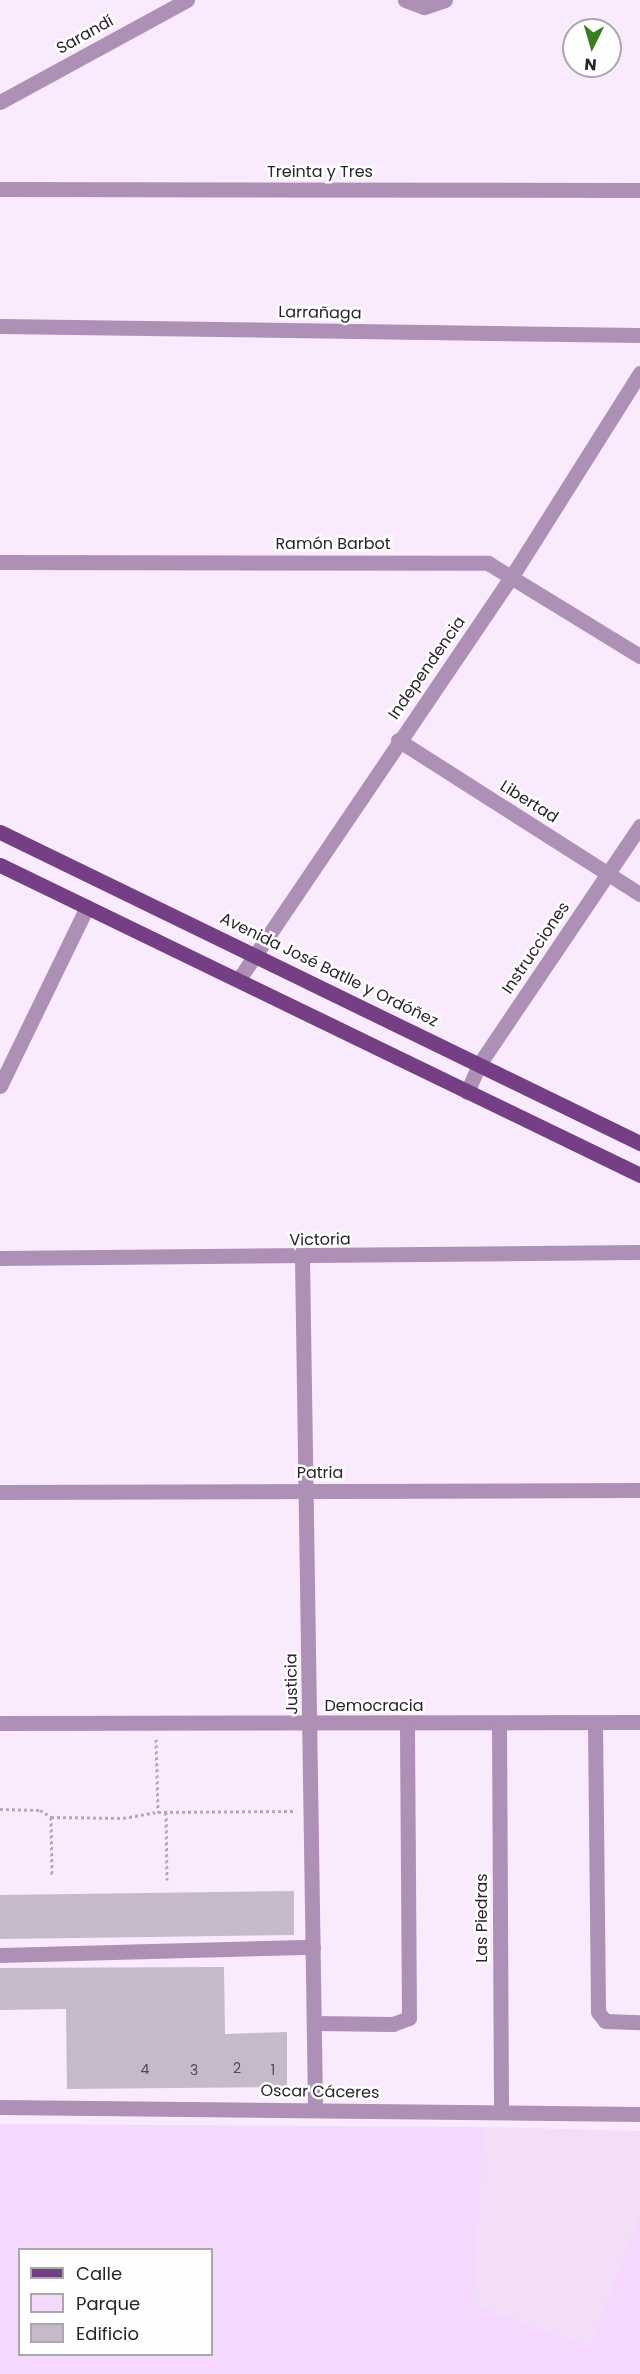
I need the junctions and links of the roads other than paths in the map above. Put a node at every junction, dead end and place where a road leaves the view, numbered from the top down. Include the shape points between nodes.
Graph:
1 (187, 0) edge
2 (405, 0) edge
3 (445, 0) edge
4 (0, 102) edge
5 (0, 189) edge
6 (640, 190) edge
7 (0, 326) edge
8 (640, 335) edge
9 (640, 373) edge
10 (0, 562) edge
11 (512, 576) junction
12 (640, 656) edge
13 (398, 740) junction
14 (640, 826) edge
15 (0, 832) edge
16 (0, 865) edge
17 (608, 873) junction
18 (640, 894) edge
19 (87, 907) junction
20 (252, 953) junction
21 (239, 979) junction
22 (480, 1063) junction
23 (0, 1086) edge
24 (467, 1092) junction
25 (640, 1143) edge
26 (640, 1175) edge
27 (640, 1252) edge
28 (0, 1258) edge
29 (302, 1258) junction
30 (640, 1490) edge
31 (308, 1491) junction
32 (0, 1492) edge
33 (640, 1722) edge
34 (0, 1723) edge
35 (596, 1723) junction
36 (406, 1724) junction
37 (499, 1724) junction
38 (311, 1725) junction
39 (313, 1947) junction
40 (0, 1955) edge
41 (640, 2022) edge
42 (314, 2023) junction
43 (0, 2107) edge
44 (315, 2109) junction
45 (501, 2112) junction
46 (640, 2114) edge

1 - 4 street, Sarandí
2 - 3 street via 424,7
5 - 6 street, Treinta y Tres
7 - 8 street, Larrañaga
9 - 11 street, Independencia
10 - 11 street, Ramón Barbot via 489,562
11 - 12 street, Ramón Barbot
11 - 13 street, Independencia
13 - 17 street, Libertad
13 - 20 street, Independencia
14 - 17 street, Instrucciones
15 - 20 main road, Avenida José Batlle y Ordóñez
16 - 19 main road
17 - 18 street, Libertad
17 - 22 street, Instrucciones
19 - 21 main road
19 - 23 street
20 - 21 street, Independencia
20 - 22 main road, Avenida José Batlle y Ordóñez
21 - 24 main road
22 - 24 street, Instrucciones
22 - 25 main road, Avenida José Batlle y Ordóñez
24 - 26 main road
27 - 29 street, Victoria
28 - 29 street, Victoria
29 - 31 street, Justicia
30 - 31 street, Patria
31 - 32 street, Patria
31 - 38 street, Justicia
33 - 35 street, Democracia
34 - 38 street, Democracia
35 - 37 street, Democracia
35 - 41 street via 598,2012 604,2021
36 - 37 street, Democracia
36 - 38 street, Democracia
36 - 42 street via 409,2018 393,2024
37 - 45 street, Las Piedras
38 - 39 street, Justicia
39 - 40 street
39 - 42 street, Justicia
42 - 44 street, Justicia
43 - 44 street, Oscar Cáceres
44 - 45 street, Oscar Cáceres
45 - 46 street, Oscar Cáceres

